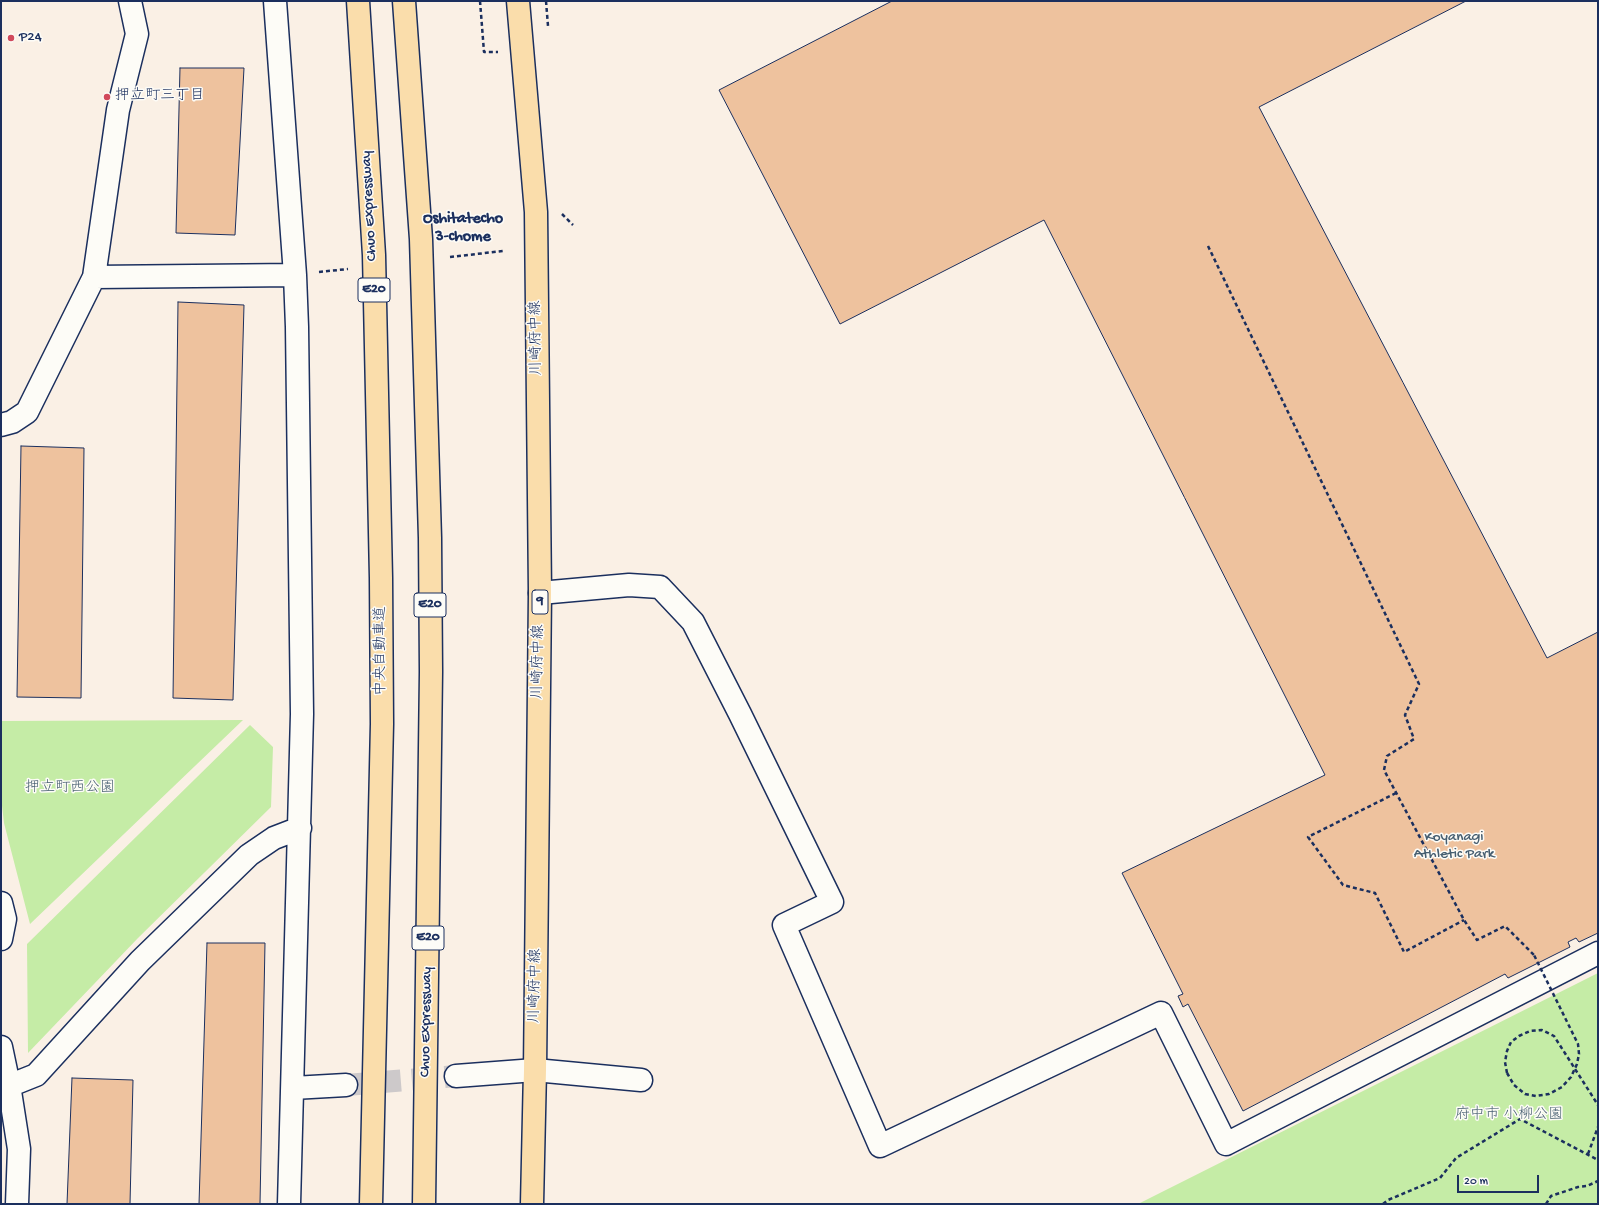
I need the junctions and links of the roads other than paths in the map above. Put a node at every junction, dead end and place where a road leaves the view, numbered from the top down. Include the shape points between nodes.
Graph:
1 (130, 1) edge
2 (275, 1) edge
3 (358, 1) edge
4 (404, 1) edge
5 (518, 1) edge
6 (295, 275) junction
7 (94, 277) junction
8 (1, 425) edge
9 (382, 578) joint
10 (540, 593) junction
11 (300, 828) junction
12 (1, 903) edge
13 (1, 939) edge
14 (1598, 953) edge
15 (1, 1047) edge
16 (535, 1070) junction
17 (456, 1076) tunnel mouth
18 (641, 1080) dead end
19 (346, 1085) tunnel mouth
20 (5, 1087) edge
21 (293, 1088) junction
22 (17, 1204) edge
23 (289, 1204) edge
24 (371, 1204) edge
25 (424, 1204) edge
26 (532, 1204) edge

1 - 7 street via 137,34 118,110
2 - 6 street
3 - 9 main road, Chuo Expressway / E20 via 374,255
4 - 25 main road, Chuo Expressway / E20 via 421,239 430,538 431,672
5 - 10 main road, 川崎府中線 / 9 via 536,212
6 - 7 street
6 - 11 street via 302,714
7 - 8 street via 27,412 12,422
9 - 24 main road, 中央自動車道 / E20 via 382,724
10 - 14 street via 629,585 660,587 693,622 832,902 784,925 880,1146 1160,1013 1226,1144
10 - 16 main road, 川崎府中線 / 9
11 - 20 street via 274,838 249,855 140,961 36,1075
11 - 21 street
12 - 13 street via 5,919
15 - 20 street
16 - 17 street
16 - 18 street
16 - 26 main road, 川崎府中線 / 9
19 - 21 street
20 - 22 street via 19,1149
21 - 23 street

